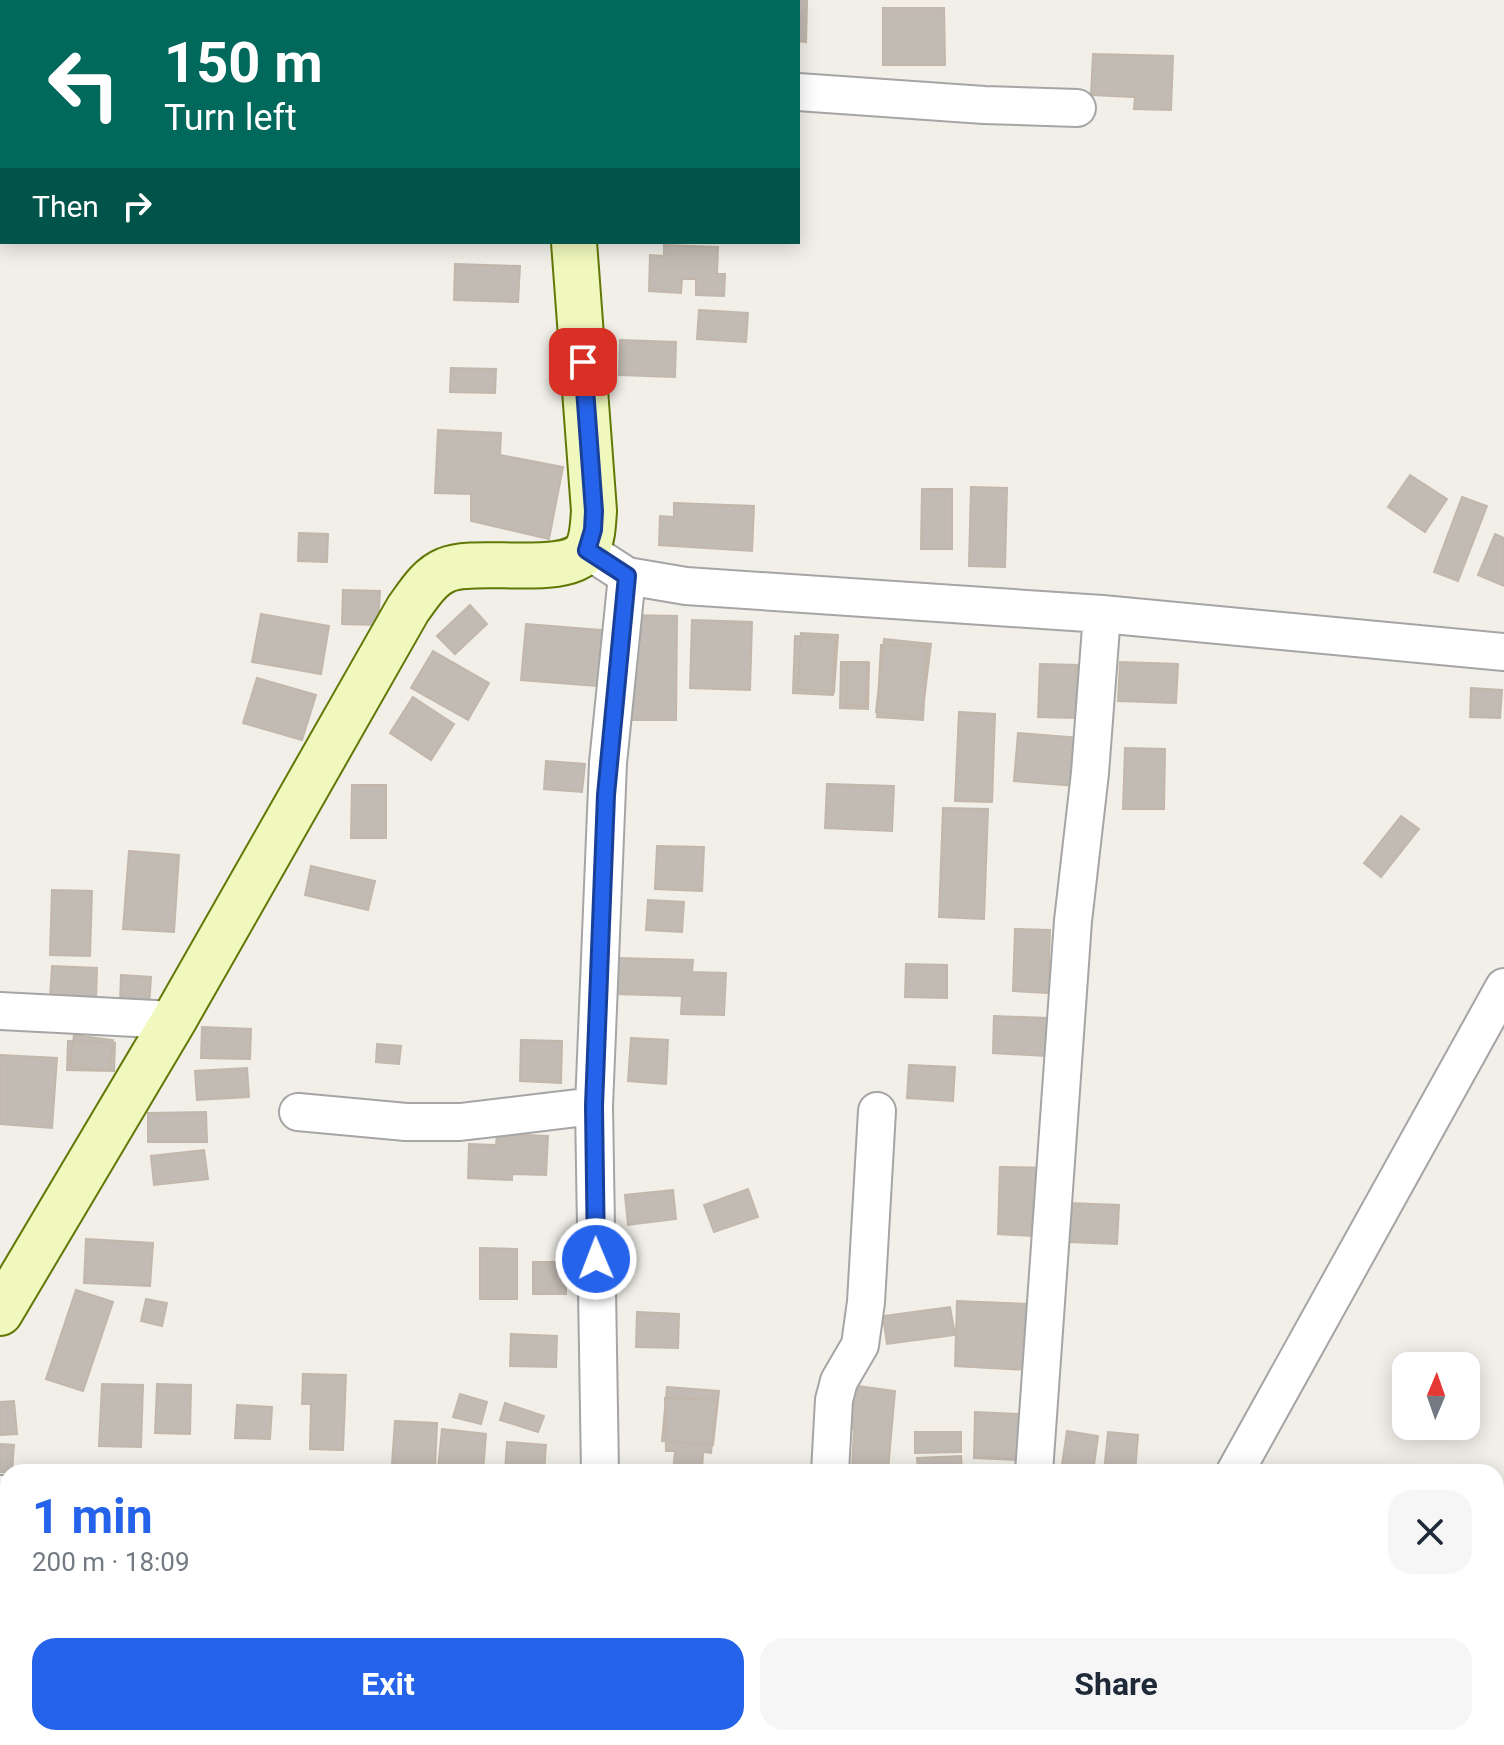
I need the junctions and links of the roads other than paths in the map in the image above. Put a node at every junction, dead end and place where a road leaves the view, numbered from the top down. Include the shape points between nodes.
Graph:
1 (800, 92) edge
2 (1077, 108) dead end
3 (574, 244) edge
4 (587, 550) junction
5 (627, 576) junction
6 (1102, 614) junction
7 (1504, 652) edge
8 (1504, 987) edge
9 (0, 1011) edge
10 (174, 1020) junction
11 (594, 1106) junction
12 (877, 1111) dead end
13 (298, 1112) dead end
14 (0, 1313) edge
15 (600, 1464) edge
16 (830, 1464) edge
17 (1035, 1464) edge
18 (1239, 1464) edge

1 - 2 street
3 - 4 street via 594,511
4 - 5 street
4 - 10 street via 574,560 537,566 477,564 448,569 430,580 408,609
5 - 6 street via 686,586
5 - 11 street via 608,763
6 - 7 street
6 - 17 street via 1073,921
8 - 18 street
9 - 10 street
10 - 14 street
11 - 13 street via 460,1122
11 - 15 street
12 - 16 street via 866,1302 860,1345 834,1400

